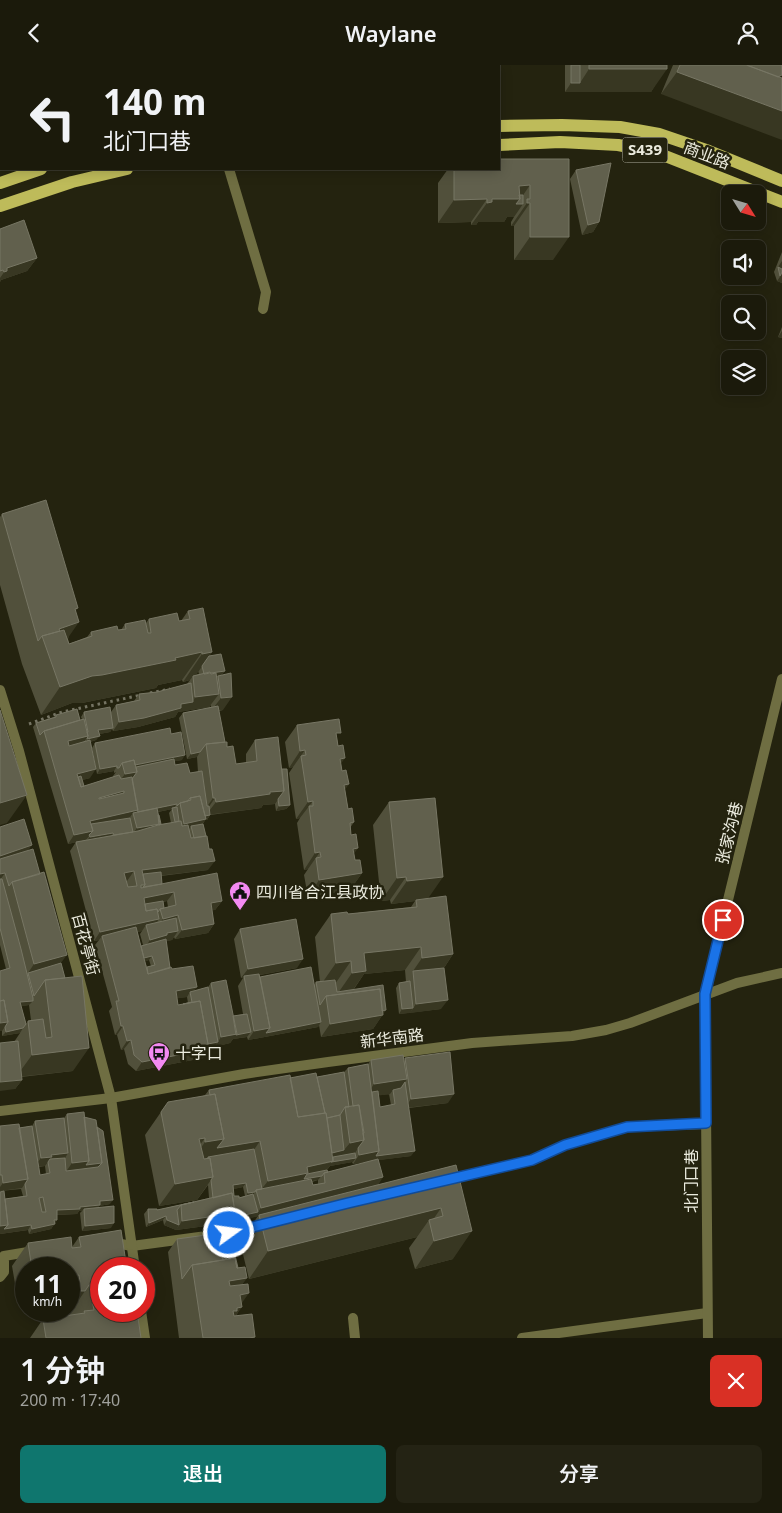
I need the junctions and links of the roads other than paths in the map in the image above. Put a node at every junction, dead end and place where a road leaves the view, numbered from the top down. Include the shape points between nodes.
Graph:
1 (500, 127) edge
2 (500, 145) edge
3 (38, 170) edge
4 (123, 170) edge
5 (229, 170) edge
6 (782, 181) edge
7 (0, 183) edge
8 (782, 202) edge
9 (0, 205) edge
10 (263, 309) dead end
11 (782, 679) edge
12 (0, 689) edge
13 (782, 973) edge
14 (705, 994) junction
15 (111, 1098) junction
16 (0, 1111) edge
17 (706, 1123) junction
18 (435, 1183) edge
19 (275, 1221) edge
20 (96, 1241) edge
21 (132, 1247) junction
22 (41, 1250) edge
23 (134, 1257) edge
24 (0, 1277) edge
25 (707, 1313) junction
26 (353, 1318) dead end
27 (143, 1322) edge
28 (145, 1338) edge
29 (355, 1338) edge
30 (522, 1338) edge
31 (708, 1338) edge

1 - 6 main road, 商业路 / S439 via 620,127 659,134
2 - 8 main road, 商业路 / S439 via 560,142 618,145 655,152
3 - 7 main road
4 - 9 main road
5 - 10 street via 266,292
11 - 14 street, 张家沟巷
12 - 15 street, 百花亭街
13 - 14 street, 新华南路
14 - 15 street, 新华南路 via 630,1023 572,1036 472,1043 328,1061
14 - 17 street, 北门口巷
15 - 16 street, 新华南路
15 - 21 street, 百花亭街
17 - 18 street via 627,1127 565,1145 532,1160
17 - 25 street, 北门口巷
19 - 21 street via 229,1233
20 - 21 street
21 - 23 street, 百花亭街
22 - 24 street via 4,1256 4,1272
25 - 30 street
25 - 31 street, 北门口巷
26 - 29 street
27 - 28 street

